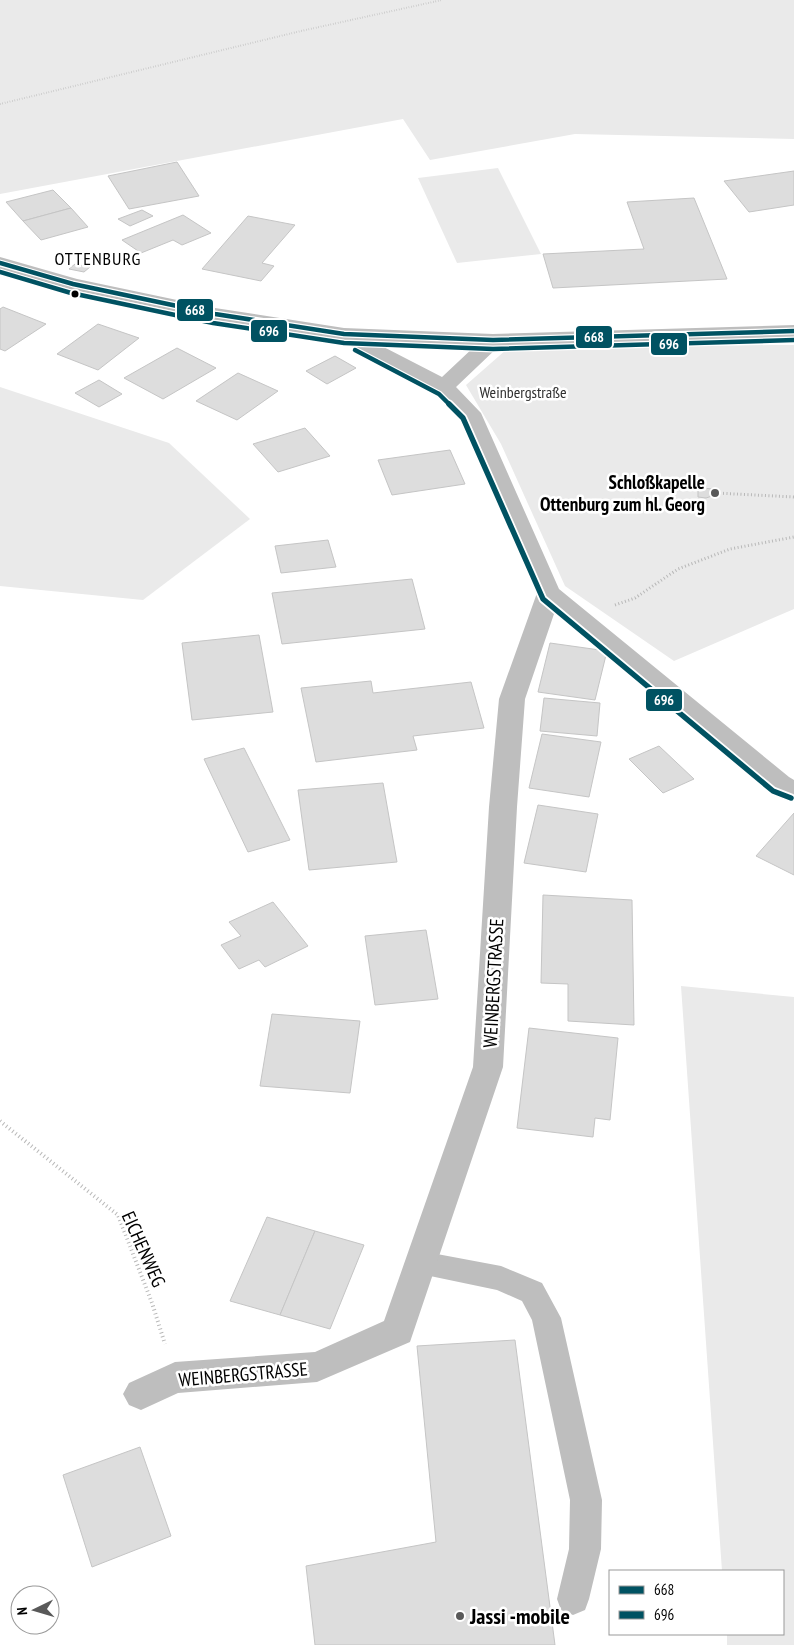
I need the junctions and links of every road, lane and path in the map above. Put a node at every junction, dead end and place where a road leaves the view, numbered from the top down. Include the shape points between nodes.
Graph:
1 (442, 0) edge
2 (0, 104) edge
3 (0, 263) edge
4 (794, 331) edge
5 (344, 334) junction
6 (493, 340) junction
7 (444, 387) junction
8 (716, 493) dead end
9 (794, 497) edge
10 (794, 537) edge
11 (549, 593) junction
12 (612, 606) dead end
13 (794, 790) edge
14 (0, 1121) edge
15 (421, 1263) junction
16 (175, 1378) junction
17 (141, 1394) dead end
18 (572, 1599) dead end

1 - 2 path
3 - 5 street via 73,284 215,314
4 - 6 street
5 - 6 street
5 - 7 street
6 - 7 street
7 - 11 street via 470,413
8 - 9 path
10 - 12 path via 730,549 678,569 635,598
11 - 13 street via 779,784
11 - 15 street, WEINBERGSTRASSE via 512,699 488,1066
14 - 16 path, EICHENWEG via 118,1215 152,1303
15 - 16 street, WEINBERGSTRASSE via 398,1331 317,1367
15 - 18 lane via 501,1278 532,1292 546,1318 586,1500 585,1548
16 - 17 street, WEINBERGSTRASSE

